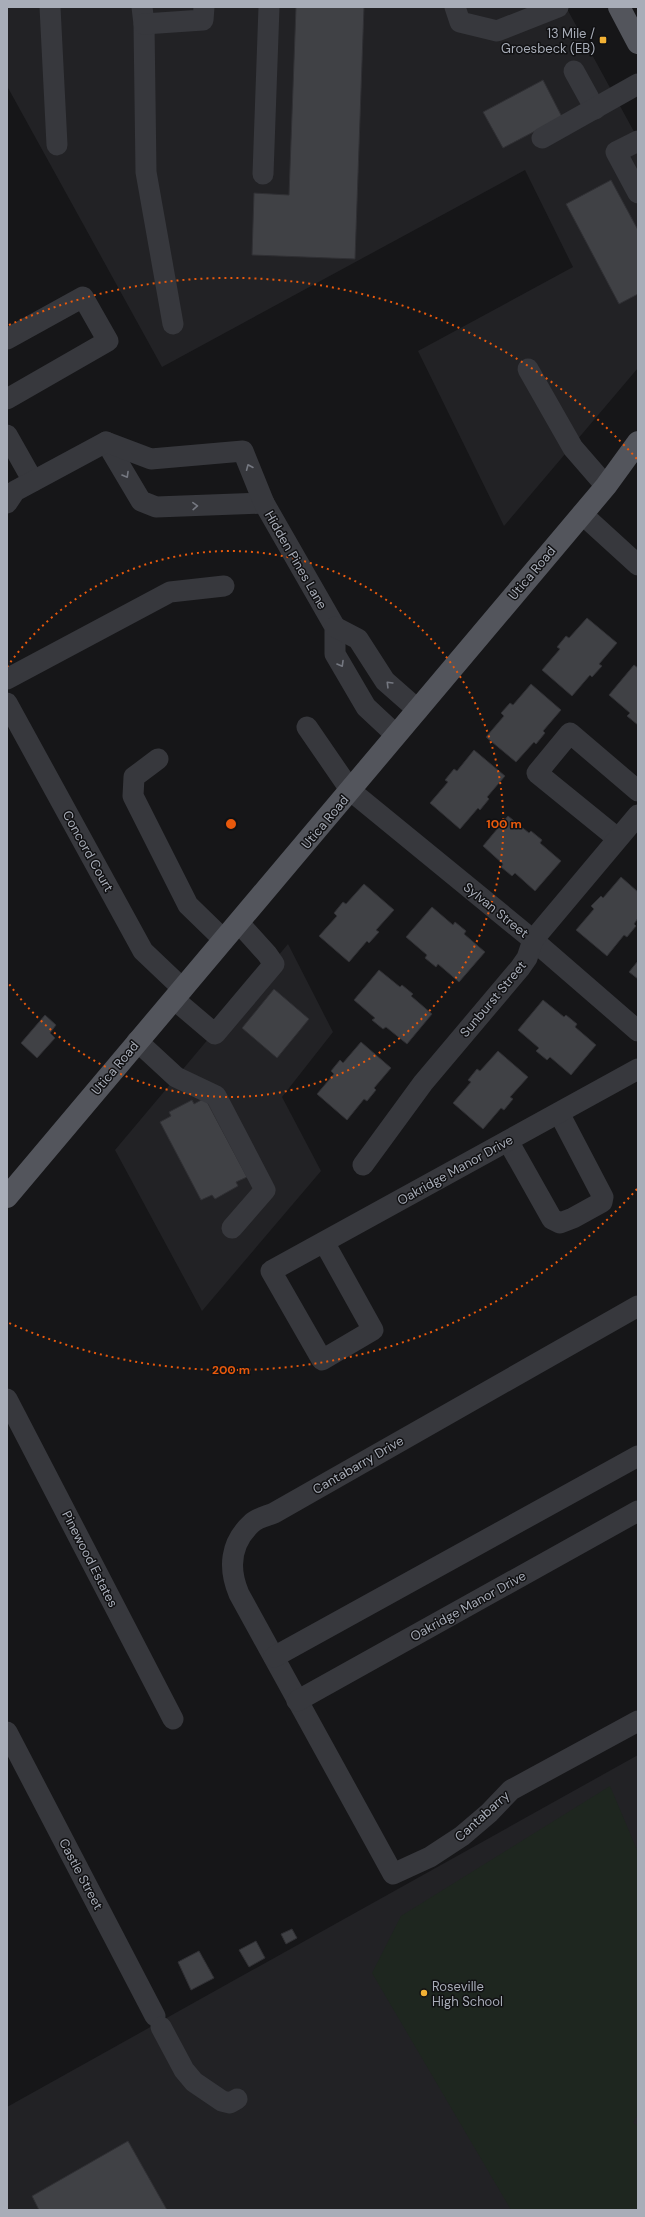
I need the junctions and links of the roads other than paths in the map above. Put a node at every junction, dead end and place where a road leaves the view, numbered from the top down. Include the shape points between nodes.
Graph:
1 (50, 7) edge
2 (204, 7) edge
3 (269, 7) edge
4 (456, 7) edge
5 (619, 7) edge
6 (552, 8) edge
7 (143, 15) edge
8 (638, 43) edge
9 (574, 71) dead end
10 (638, 84) edge
11 (595, 109) junction
12 (542, 138) dead end
13 (638, 141) edge
14 (57, 145) dead end
15 (263, 174) dead end
16 (638, 193) edge
17 (174, 324) dead end
18 (7, 339) edge
19 (528, 369) dead end
20 (7, 399) edge
21 (7, 436) edge
22 (106, 442) junction
23 (638, 442) edge
24 (33, 481) junction
25 (606, 486) junction
26 (7, 503) edge
27 (264, 503) junction
28 (582, 514) junction
29 (638, 565) edge
30 (224, 586) dead end
31 (335, 626) junction
32 (7, 679) edge
33 (7, 703) edge
34 (418, 710) junction
35 (307, 727) dead end
36 (396, 735) junction
37 (158, 759) dead end
38 (351, 791) junction
39 (638, 791) edge
40 (638, 815) edge
41 (617, 838) junction
42 (239, 923) junction
43 (224, 940) junction
44 (533, 940) junction
45 (179, 995) junction
46 (638, 1031) edge
47 (137, 1041) junction
48 (638, 1069) edge
49 (559, 1113) junction
50 (508, 1141) junction
51 (363, 1166) dead end
52 (7, 1197) edge
53 (232, 1228) dead end
54 (324, 1242) junction
55 (638, 1306) edge
56 (7, 1399) edge
57 (638, 1456) edge
58 (638, 1511) edge
59 (274, 1658) junction
60 (297, 1701) junction
61 (173, 1719) dead end
62 (638, 1721) edge
63 (7, 1732) edge
64 (237, 2099) dead end

1 - 14 street
2 - 7 street via 203,20
3 - 15 street
4 - 6 street via 460,22 497,31
5 - 8 main road
7 - 17 street via 146,172
9 - 11 street
10 - 11 street
11 - 12 street
13 - 16 street via 616,152
18 - 20 street via 83,297 108,341
19 - 25 street via 573,448
21 - 24 street
22 - 24 street
22 -> 27 street, Hidden Pines Lane via 141,501 156,507
27 -> 22 street via 243,451 151,459
23 - 25 main road, Utica Road
24 - 26 street via 16,491
25 - 28 main road, Utica Road
27 - 31 street, Hidden Pines Lane
28 - 29 street
28 - 34 main road, Utica Road
30 - 32 street via 170,592
34 -> 31 street via 385,681 358,639
31 -> 36 street, Hidden Pines Lane via 335,654 366,706
33 - 45 street, Concord Court via 143,951
34 - 36 main road, Utica Road
35 - 38 street, Sylvan Street
36 - 38 main road, Utica Road
37 - 43 street via 134,777 133,796 188,905
38 - 42 main road, Utica Road
38 - 44 street, Sylvan Street
39 - 41 street via 570,733 537,774
40 - 41 street, Sunburst Street
41 - 44 street, Sunburst Street
42 - 43 main road, Utica Road
42 - 45 street, Concord Court via 274,964 264,976 215,1034
43 - 45 main road, Utica Road
44 - 46 street, Sylvan Street
44 - 51 street, Sunburst Street via 527,958 520,968 423,1083
45 - 47 main road, Utica Road
47 - 52 main road, Utica Road
47 - 53 street via 176,1078 216,1096 265,1190
48 - 49 street, Oakridge Manor Drive
49 - 50 street, Oakridge Manor Drive
49 - 50 street via 603,1197 602,1202 573,1218 560,1223 552,1219
50 - 54 street, Oakridge Manor Drive
54 - 54 street, Oakridge Manor Drive via 272,1271 322,1360 373,1330
55 - 59 street, Cantabarry Drive via 274,1513 252,1522 236,1542 231,1564 233,1580
56 - 61 street, Pinewood Estates
57 - 59 street
58 - 60 street, Oakridge Manor Drive
59 - 60 street, Cantabarry Drive
60 - 62 street, Cantabarry via 393,1874 430,1857 462,1836 511,1790
63 - 64 street, Castle Street via 184,2070 194,2082 222,2101 230,2103

